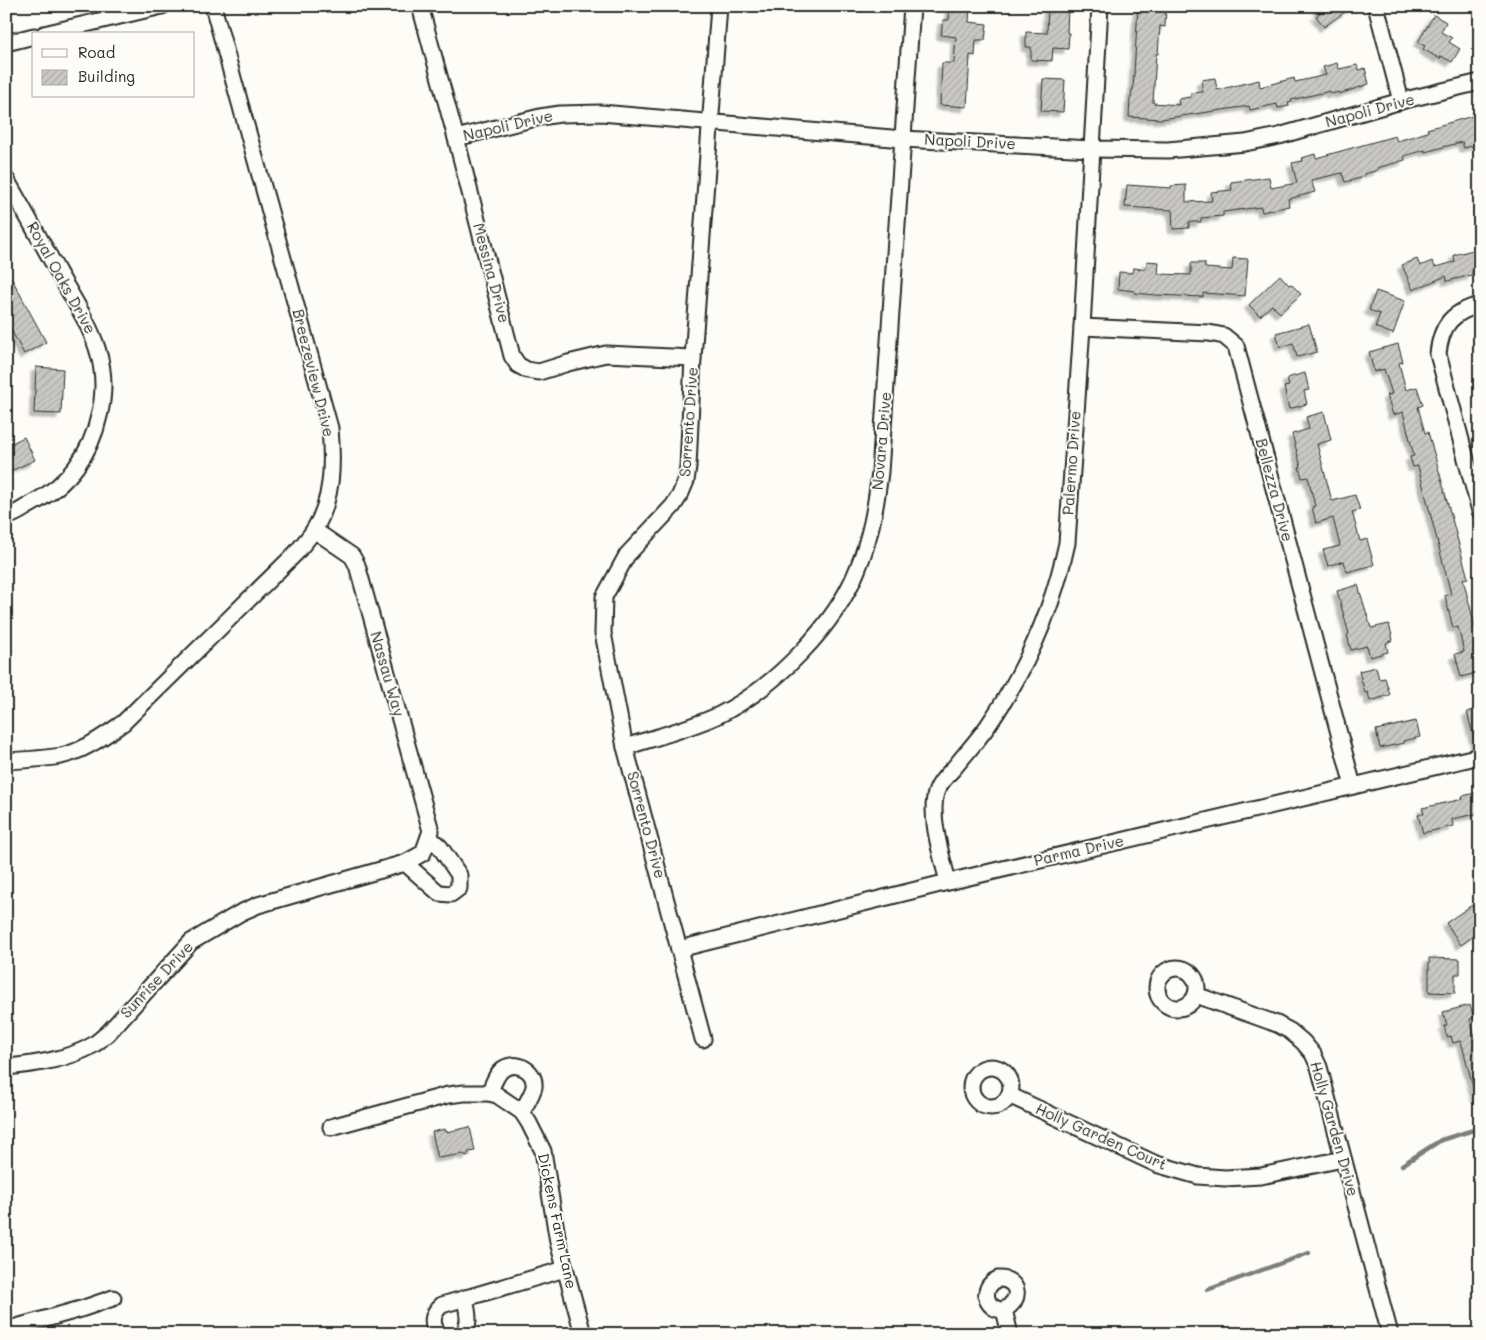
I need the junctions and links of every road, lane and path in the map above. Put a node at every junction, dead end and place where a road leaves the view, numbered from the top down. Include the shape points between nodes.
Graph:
1 (162, 6) edge
2 (214, 6) edge
3 (420, 6) edge
4 (719, 6) edge
5 (912, 6) edge
6 (1100, 6) edge
7 (1376, 6) edge
8 (52, 32) edge
9 (32, 36) edge
10 (6, 43) edge
11 (1480, 82) edge
12 (1401, 102) junction
13 (710, 122) junction
14 (456, 138) junction
15 (903, 139) junction
16 (1091, 149) junction
17 (6, 179) edge
18 (1480, 305) edge
19 (1082, 327) junction
20 (693, 358) junction
21 (1480, 511) edge
22 (6, 517) edge
23 (314, 530) junction
24 (625, 748) junction
25 (1480, 756) edge
26 (6, 761) edge
27 (1354, 786) junction
28 (428, 837) junction
29 (423, 853) joint
30 (406, 863) junction
31 (948, 882) junction
32 (679, 949) junction
33 (1196, 995) dead end
34 (703, 1039) dead end
35 (6, 1067) edge
36 (489, 1093) junction
37 (1009, 1096) dead end
38 (522, 1112) junction
39 (331, 1127) dead end
40 (1343, 1159) junction
41 (565, 1269) junction
42 (113, 1298) dead end
43 (465, 1298) junction
44 (1004, 1310) dead end
45 (6, 1330) edge
46 (439, 1334) edge
47 (462, 1334) edge
48 (583, 1334) edge
49 (1010, 1334) edge
50 (1390, 1334) edge

1 - 8 street
2 - 23 street, Breezeview Drive via 330,428 332,458 328,493
3 - 14 street, Messina Drive
4 - 13 street, Sorrento Drive
5 - 15 street, Novara Drive
6 - 16 street, Palermo Drive
7 - 12 street
9 - 10 street
11 - 12 street, Napoli Drive
12 - 16 street, Napoli Drive via 1246,143 1174,150
13 - 14 street, Napoli Drive via 560,114
13 - 15 street, Napoli Drive
13 - 20 street, Sorrento Drive
14 - 20 street, Messina Drive via 512,356 518,365 538,372 606,354
15 - 16 street, Napoli Drive
15 - 24 street, Novara Drive via 880,472 874,520 848,591 801,653 740,702 718,715
16 - 19 street, Palermo Drive
17 - 22 street, Royal Oaks Drive via 92,332 104,383 103,402 92,441 71,474 44,498 18,514
18 - 21 street via 1466,308 1450,320 1439,340 1438,354
19 - 27 street, Bellezza Drive via 1209,332 1224,336 1236,346
19 - 31 street, Palermo Drive via 1067,543 1060,576 1038,636 1004,700 982,734 936,791 935,821
20 - 24 street, Sorrento Drive via 686,481 673,506 628,554 604,597 603,633
23 - 26 street, Breezeview Drive via 297,552 123,723 94,742 62,755
23 - 28 street, Nassau Way via 352,556 357,565 430,831
24 - 32 street, Sorrento Drive
25 - 27 street, Parma Drive
27 - 31 street, Parma Drive
28 - 29 street, Nassau Way
28 - 30 street via 440,847 459,875 459,888 451,894 438,892
29 - 30 street, Sunrise Drive
30 - 35 street, Sunrise Drive via 240,913 191,942 94,1045 28,1066
31 - 32 street, Parma Drive
32 - 34 street, Sorrento Drive
33 - 40 street, Holly Garden Drive via 1277,1024 1303,1042 1319,1067
36 - 38 street, Dickens Farm Lane
36 - 38 street via 504,1069 516,1065 523,1067 532,1076 534,1088
36 - 39 street, Dickens Farm Lane via 448,1095
37 - 40 street, Holly Garden Court via 1156,1164 1198,1176 1261,1176
38 - 41 street, Dickens Farm Lane via 543,1151
40 - 50 street, Holly Garden Drive
41 - 43 street
41 - 48 street, Dickens Farm Lane
42 - 45 street
43 - 46 street via 437,1309 432,1320
43 - 47 street via 468,1326
44 - 49 street

